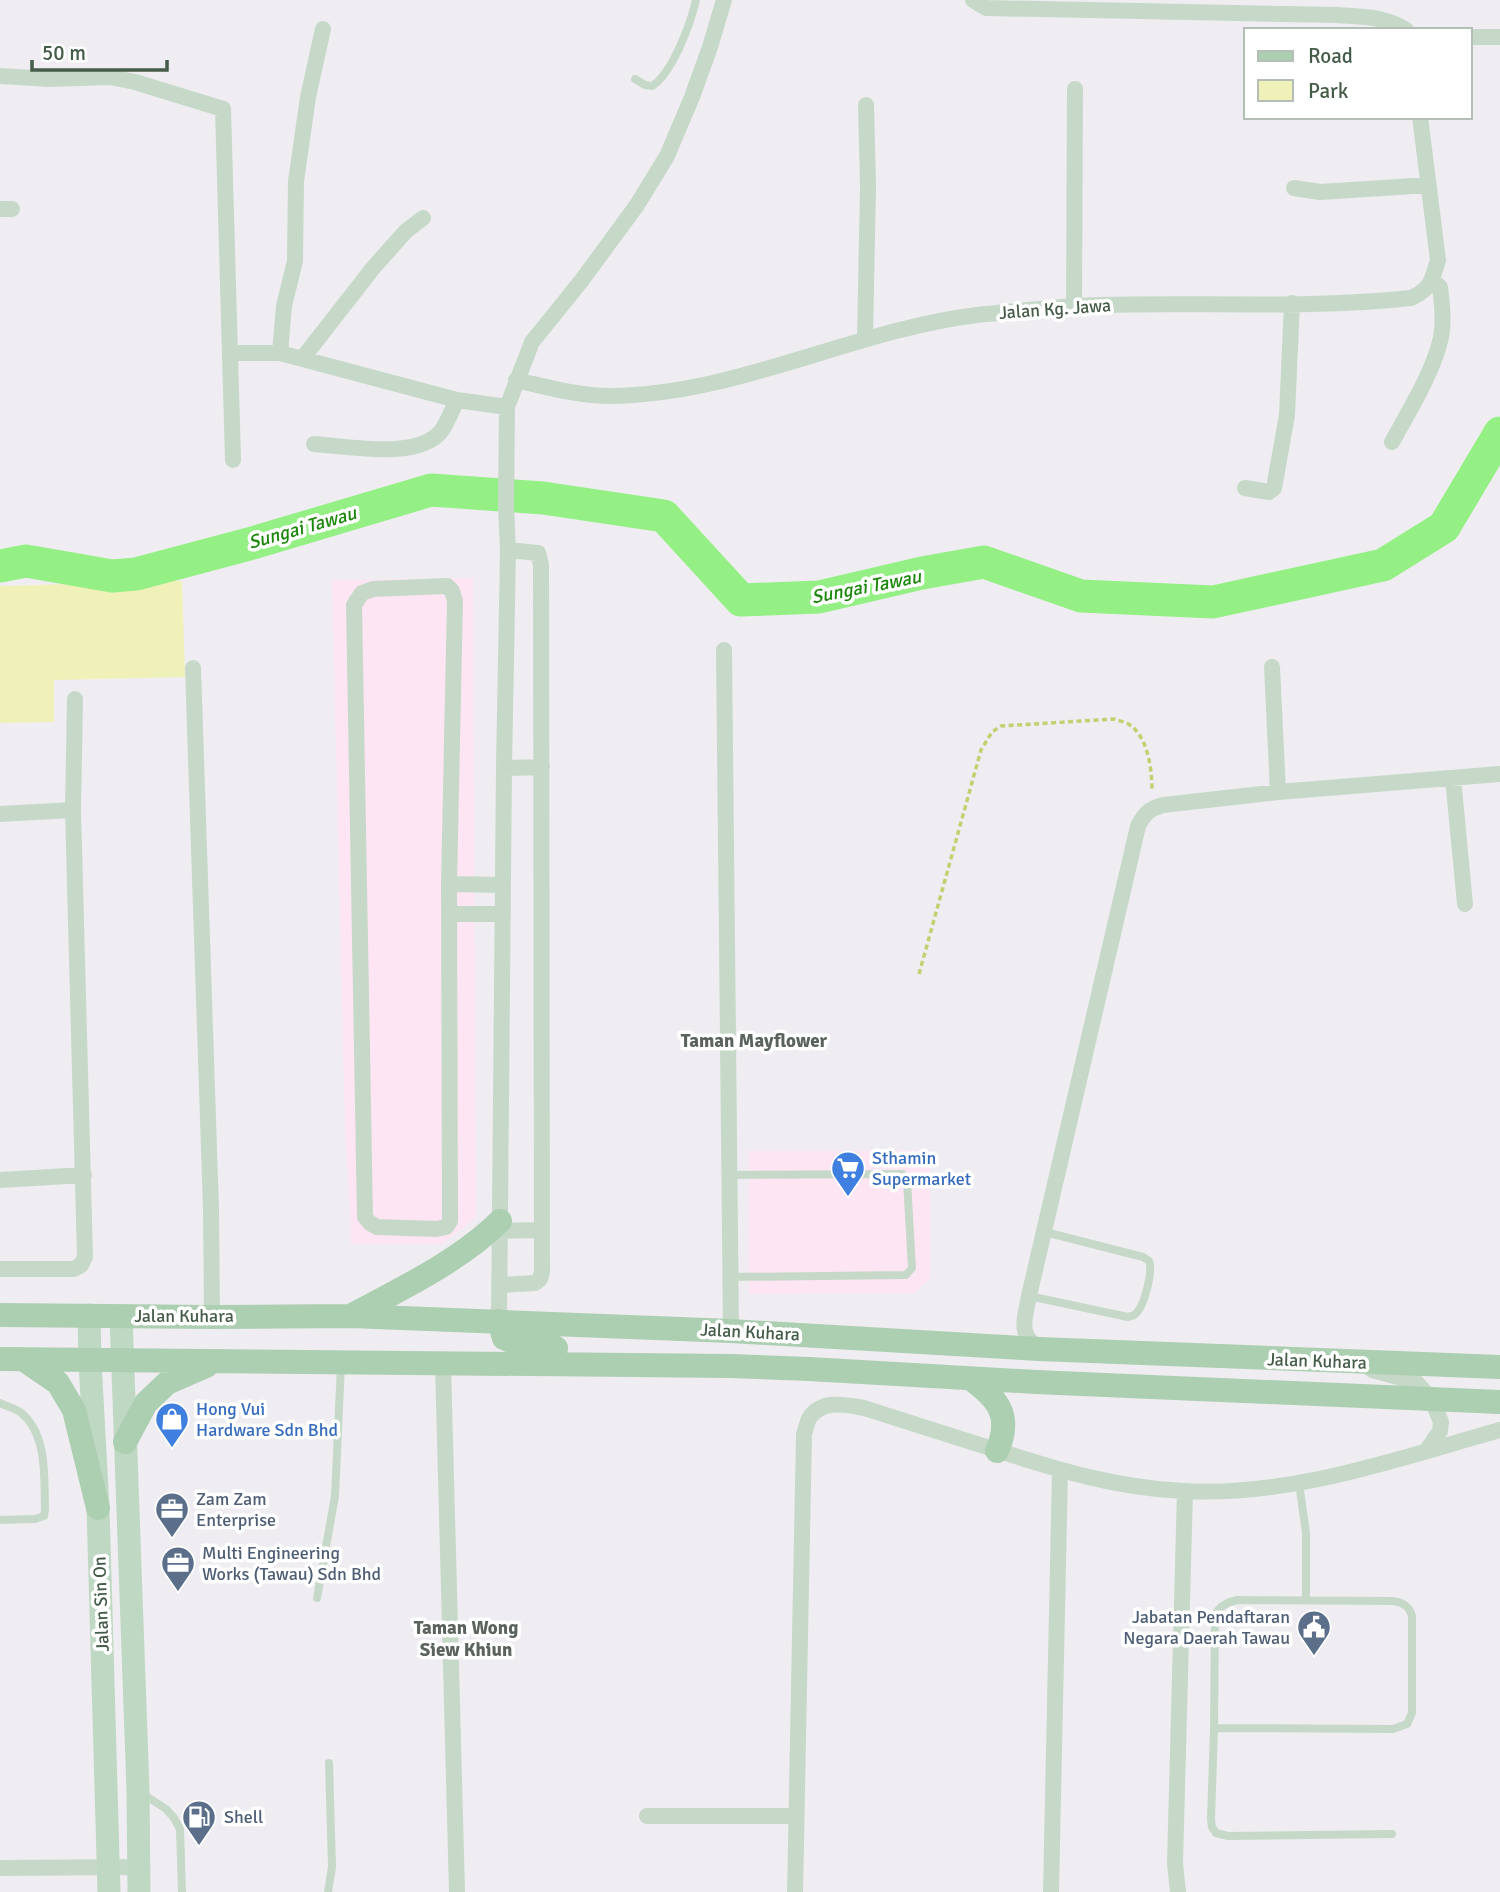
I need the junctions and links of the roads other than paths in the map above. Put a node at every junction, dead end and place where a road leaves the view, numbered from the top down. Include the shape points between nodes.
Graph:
1 (696, 0) edge
2 (724, 0) edge
3 (973, 0) edge
4 (1149, 6) edge
5 (1336, 8) edge
6 (1403, 28) edge
7 (323, 29) dead end
8 (1472, 37) edge
9 (1500, 37) edge
10 (0, 76) edge
11 (635, 79) dead end
12 (1075, 89) dead end
13 (866, 105) dead end
14 (1420, 119) edge
15 (1429, 185) junction
16 (1294, 188) dead end
17 (423, 218) dead end
18 (1432, 280) junction
19 (1292, 303) junction
20 (1074, 306) junction
21 (865, 339) junction
22 (230, 353) junction
23 (280, 353) junction
24 (302, 359) junction
25 (516, 380) junction
26 (457, 400) junction
27 (507, 407) junction
28 (1392, 442) dead end
29 (314, 444) dead end
30 (233, 460) dead end
31 (1245, 488) dead end
32 (508, 550) junction
33 (724, 650) dead end
34 (1272, 667) dead end
35 (193, 668) dead end
36 (75, 699) dead end
37 (542, 767) junction
38 (504, 768) junction
39 (1500, 774) edge
40 (1453, 778) junction
41 (1278, 792) junction
42 (73, 810) junction
43 (0, 814) edge
44 (449, 884) junction
45 (503, 885) junction
46 (1465, 904) dead end
47 (450, 914) junction
48 (503, 914) junction
49 (84, 1175) junction
50 (729, 1175) junction
51 (0, 1180) edge
52 (500, 1226) junction
53 (542, 1230) junction
54 (1045, 1232) junction
55 (0, 1269) edge
56 (730, 1277) junction
57 (499, 1285) junction
58 (1029, 1296) junction
59 (0, 1315) edge
60 (89, 1315) junction
61 (121, 1316) junction
62 (351, 1316) junction
63 (212, 1317) junction
64 (499, 1321) junction
65 (731, 1331) junction
66 (1039, 1349) junction
67 (11, 1359) edge
68 (90, 1361) junction
69 (123, 1361) junction
70 (217, 1361) junction
71 (1342, 1362) junction
72 (341, 1363) junction
73 (443, 1364) junction
74 (596, 1364) junction
75 (1500, 1367) edge
76 (971, 1379) junction
77 (1432, 1400) junction
78 (1500, 1402) edge
79 (0, 1404) edge
80 (1500, 1430) edge
81 (125, 1442) junction
82 (1427, 1450) junction
83 (998, 1451) junction
84 (1059, 1471) junction
85 (1299, 1483) junction
86 (1185, 1492) junction
87 (98, 1508) junction
88 (0, 1520) edge
89 (317, 1598) dead end
90 (1306, 1601) junction
91 (1214, 1728) junction
92 (329, 1762) dead end
93 (138, 1790) junction
94 (647, 1816) dead end
95 (796, 1816) junction
96 (1392, 1834) dead end
97 (138, 1867) junction
98 (0, 1868) edge
99 (108, 1868) junction
100 (109, 1892) edge
101 (139, 1892) edge
102 (182, 1892) edge
103 (328, 1892) edge
104 (457, 1892) edge
105 (795, 1892) edge
106 (1051, 1892) edge
107 (1178, 1892) edge

1 - 11 lane via 666,73 652,86
2 - 25 street via 667,156 637,205 532,342
3 - 4 street via 986,8
4 - 5 street
5 - 6 street
7 - 23 street via 296,181 295,261
8 - 9 street
10 - 22 street via 110,77 223,108
12 - 20 street
13 - 21 street
14 - 15 street
15 - 16 street via 1320,192
15 - 18 street via 1437,260
17 - 24 street via 373,268
18 - 19 street, Jalan Kg. Jawa via 1424,292 1411,298
18 - 28 street via 1440,287 1442,334 1436,356
19 - 20 street, Jalan Kg. Jawa
19 - 31 street via 1287,415 1274,488 1269,492
20 - 21 street, Jalan Kg. Jawa via 924,324
21 - 25 street, Jalan Kg. Jawa via 801,360 650,394 571,393
22 - 23 street
22 - 30 street
23 - 24 street
24 - 26 street
25 - 27 street
26 - 27 street
26 - 29 street via 441,432 425,443 397,450
27 - 32 street
32 - 37 street via 537,553 541,565
32 - 38 street
33 - 50 street
34 - 41 street
35 - 63 street
36 - 42 street
37 - 38 street
37 - 53 street
38 - 45 street
39 - 40 street
40 - 41 street
40 - 46 street
41 - 54 street via 1163,804 1144,814
42 - 43 street
42 - 49 street
44 - 45 street
44 - 47 street
44 - 47 street via 455,601 447,586 373,589 362,593 354,605 365,1216 377,1227 436,1229 450,1221
45 - 48 street
47 - 48 street
48 - 52 street
49 - 51 street
49 - 55 street via 85,1257 81,1265 74,1269
50 - 56 street
50 - 56 lane via 904,1174 912,1268 906,1275
52 - 53 street
52 - 57 street
52 - 62 main road
53 - 57 street via 540,1279
54 - 58 street
54 - 58 lane via 1143,1257 1152,1269 1140,1309 1128,1317
56 - 65 street
57 - 64 street
58 - 66 street via 1025,1334
59 - 60 main road, Jalan Kuhara
60 - 61 main road, Jalan Kuhara
60 - 68 main road, Jalan Sin On
61 - 63 main road, Jalan Kuhara
61 - 69 main road, Jalan Sin On
62 - 63 main road, Jalan Kuhara
62 - 64 main road, Jalan Kuhara
64 - 65 main road, Jalan Kuhara
64 - 74 main road via 504,1338 524,1347 586,1351
65 - 66 main road, Jalan Kuhara
66 - 71 main road, Jalan Kuhara
67 - 68 main road, Jalan Kuhara
67 - 87 main road via 58,1383 74,1410
68 - 69 main road, Jalan Kuhara
68 - 87 main road, Jalan Sin On
69 - 70 main road, Jalan Kuhara
69 - 81 main road, Jalan Sin On
70 - 72 main road, Jalan Kuhara
70 - 81 main road via 167,1383 146,1403
71 - 75 main road, Jalan Kuhara
71 - 77 street via 1416,1382
72 - 73 main road, Jalan Kuhara
72 - 89 lane via 335,1496
73 - 74 main road, Jalan Kuhara
73 - 104 street
74 - 76 main road, Jalan Kuhara via 810,1368
76 - 77 main road, Jalan Kuhara
76 - 83 main road via 987,1391 1004,1420
77 - 78 main road, Jalan Kuhara
77 - 82 street via 1441,1422
79 - 88 lane via 20,1411 33,1427 44,1467 45,1510 44,1516 35,1519
80 - 82 street
81 - 93 main road, Jalan Sin On
82 - 85 street
83 - 84 street
83 - 95 street via 864,1408 824,1406 810,1417 804,1434
84 - 86 street
84 - 106 street
85 - 86 street
85 - 90 lane via 1306,1533
86 - 107 street via 1175,1863
87 - 99 main road, Jalan Sin On
90 - 91 lane via 1237,1600 1217,1612
90 - 91 lane via 1392,1601 1410,1609 1412,1713 1407,1724 1393,1729
91 - 96 lane via 1211,1820 1216,1833
92 - 103 lane via 332,1867
93 - 97 main road, Jalan Sin On
93 - 102 lane via 166,1809 180,1829
94 - 95 street
95 - 105 street
97 - 99 street
97 - 101 main road, Jalan Sin On
98 - 99 street
99 - 100 main road, Jalan Sin On

